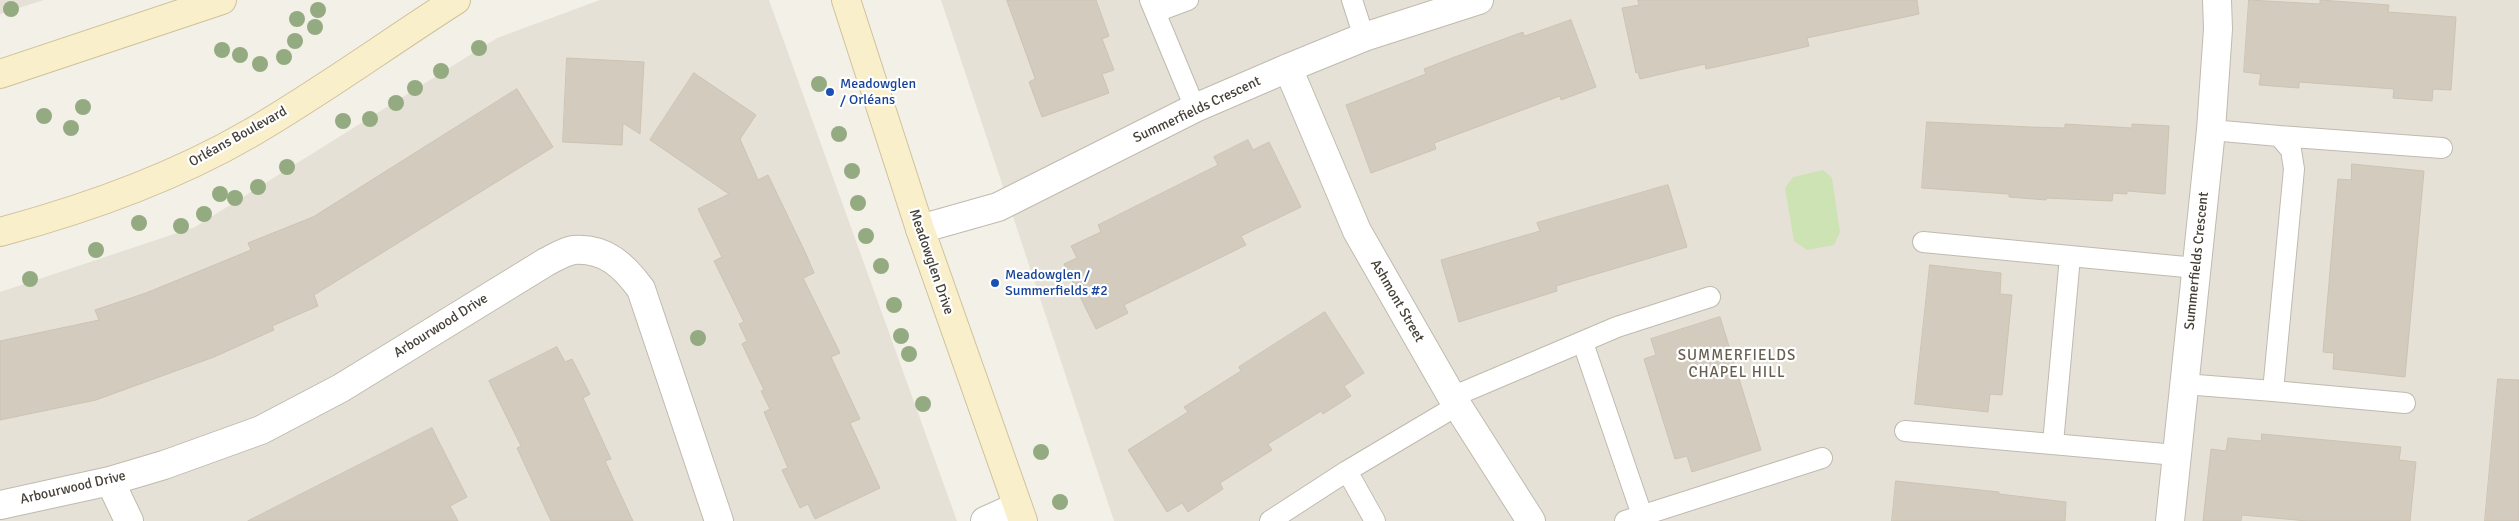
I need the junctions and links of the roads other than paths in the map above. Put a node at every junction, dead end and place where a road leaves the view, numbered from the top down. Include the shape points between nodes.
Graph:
1 (222, 0) edge
2 (456, 0) edge
3 (846, 0) edge
4 (1188, 0) edge
5 (1352, 0) edge
6 (1479, 0) edge
7 (2217, 0) edge
8 (1153, 6) edge
9 (1364, 37) junction
10 (1288, 68) junction
11 (0, 74) edge
12 (1195, 108) junction
13 (2211, 130) junction
14 (2279, 136) junction
15 (2442, 148) dead end
16 (920, 229) junction
17 (0, 232) edge
18 (1923, 242) dead end
19 (2070, 257) junction
20 (2196, 268) junction
21 (1710, 297) dead end
22 (1583, 343) junction
23 (2184, 384) junction
24 (2274, 391) junction
25 (1455, 401) junction
26 (2405, 403) dead end
27 (1905, 431) dead end
28 (2053, 443) junction
29 (2176, 455) junction
30 (1822, 458) dead end
31 (1347, 471) junction
32 (110, 481) junction
33 (0, 504) edge
34 (1020, 514) edge
35 (1634, 518) edge
36 (129, 521) edge
37 (719, 521) edge
38 (985, 521) edge
39 (1270, 521) edge
40 (1375, 521) edge
41 (1531, 521) edge
42 (2170, 521) edge

1 - 11 main road
2 - 17 main road, Orléans Boulevard via 249,134 188,166 63,215
3 - 16 main road, Meadowglen Drive
4 - 8 lane
5 - 9 lane
6 - 9 street, Summerfields Crescent
7 - 13 street, Summerfields Crescent
8 - 12 lane
9 - 10 street, Summerfields Crescent
10 - 12 street, Summerfields Crescent
10 - 25 street, Ashmont Street via 1357,231
12 - 16 street, Summerfields Crescent via 998,207
13 - 14 lane
13 - 20 street, Summerfields Crescent
14 - 15 lane
14 - 24 lane via 2291,150 2294,169
16 - 34 main road, Meadowglen Drive
18 - 19 lane
19 - 20 lane
19 - 28 lane
20 - 23 street, Summerfields Crescent
21 - 22 lane via 1617,327
22 - 25 lane
22 - 35 lane
23 - 24 lane
23 - 29 street, Summerfields Crescent
24 - 26 lane
25 - 31 lane
25 - 41 street, Ashmont Street
27 - 28 lane
28 - 29 lane
29 - 42 street, Summerfields Crescent
30 - 35 lane
31 - 39 lane
31 - 40 lane
32 - 33 street, Arbourwood Drive
32 - 36 street
32 - 37 street, Arbourwood Drive via 261,430 342,388 546,262 573,250 601,254 624,266 641,289
34 - 38 street

